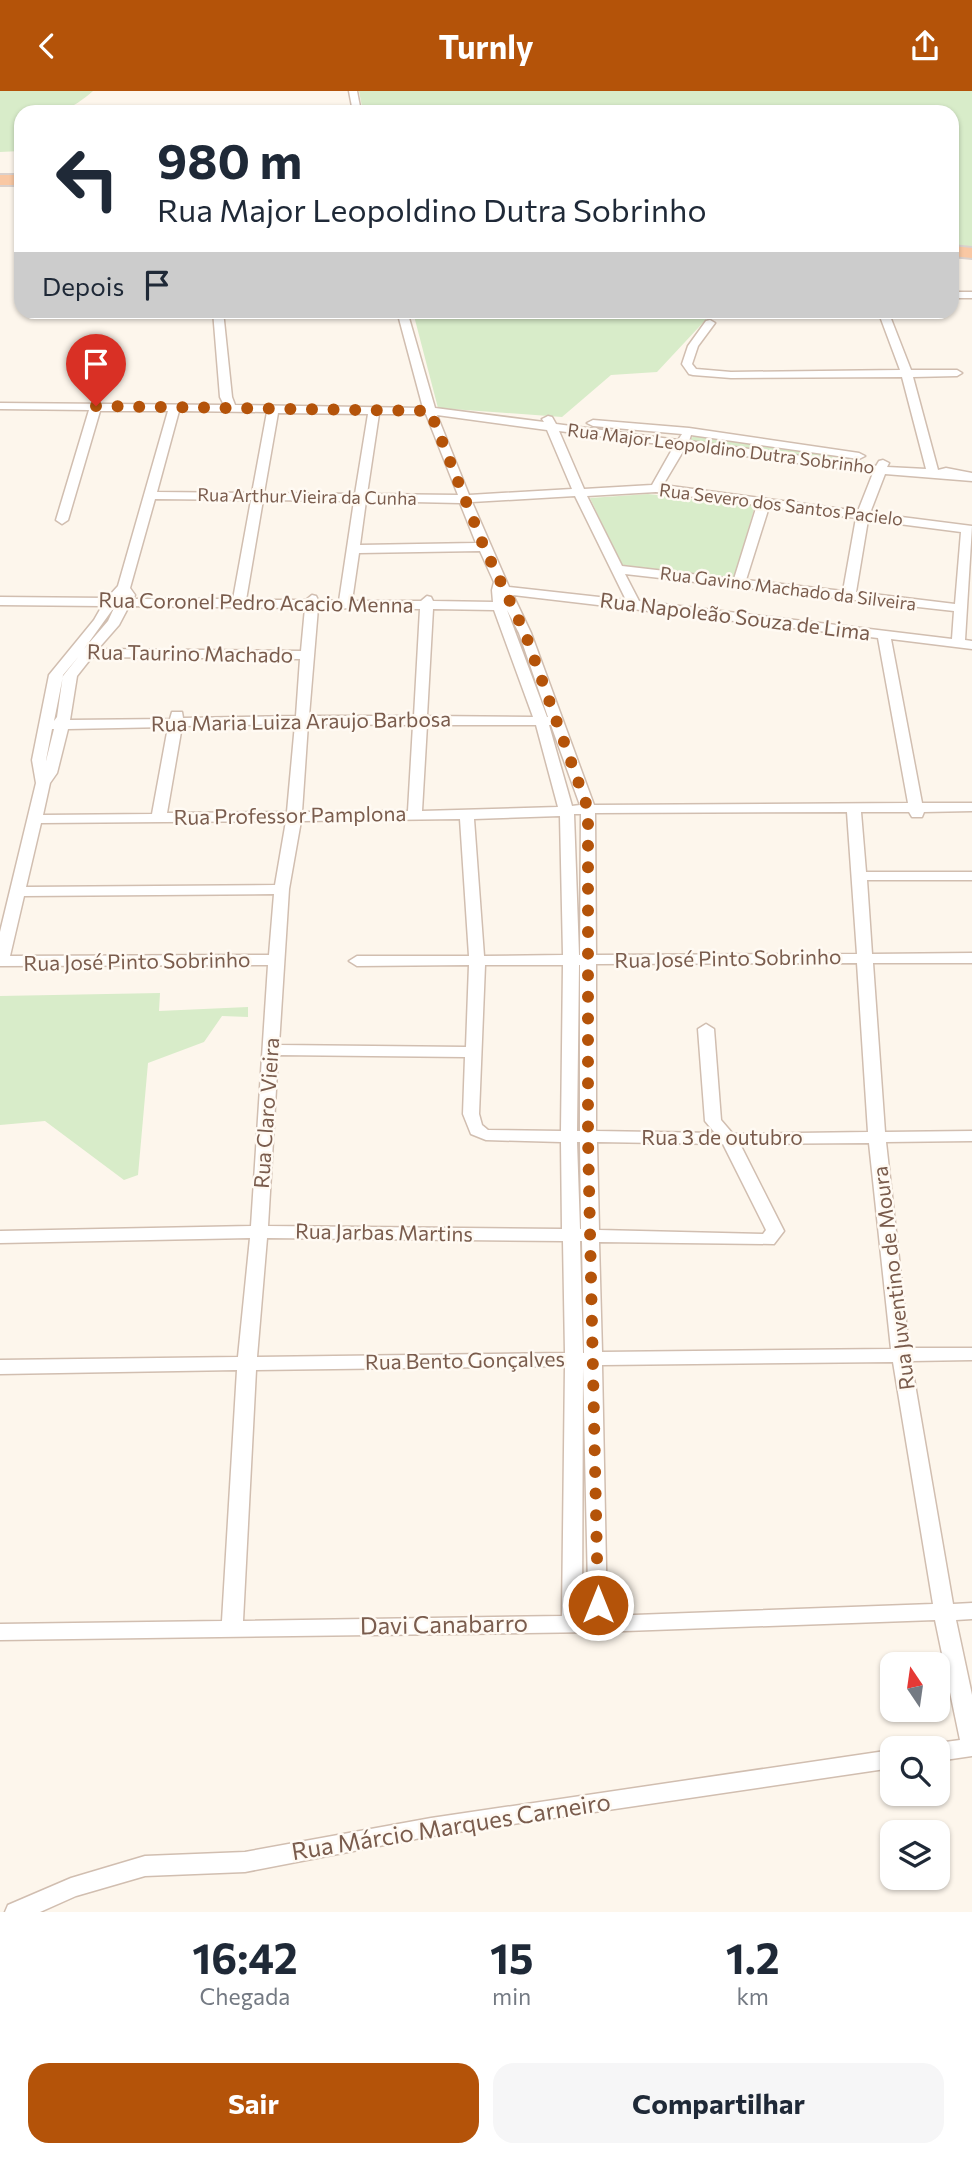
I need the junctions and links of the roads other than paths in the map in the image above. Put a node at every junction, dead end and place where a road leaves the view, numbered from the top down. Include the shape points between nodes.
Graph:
1 (959, 295) edge
2 (970, 295) dead end
3 (219, 319) edge
4 (404, 319) edge
5 (886, 319) edge
6 (710, 323) dead end
7 (957, 373) dead end
8 (907, 374) junction
9 (0, 406) edge
10 (96, 406) junction
11 (175, 407) junction
12 (231, 408) junction
13 (273, 408) junction
14 (374, 409) junction
15 (430, 411) junction
16 (550, 423) junction
17 (689, 431) junction
18 (682, 444) junction
19 (883, 465) junction
20 (933, 472) junction
21 (972, 477) edge
22 (656, 488) junction
23 (580, 494) junction
24 (150, 495) junction
25 (256, 496) junction
26 (361, 497) junction
27 (464, 499) junction
28 (764, 503) junction
29 (863, 515) junction
30 (62, 520) dead end
31 (970, 529) edge
32 (484, 547) junction
33 (354, 549) junction
34 (616, 569) junction
35 (739, 582) junction
36 (0, 594) edge
37 (849, 595) junction
38 (121, 596) junction
39 (44, 597) junction
40 (504, 597) junction
41 (240, 600) junction
42 (0, 601) edge
43 (312, 602) junction
44 (345, 602) junction
45 (427, 603) junction
46 (634, 604) junction
47 (959, 608) junction
48 (884, 635) junction
49 (958, 643) junction
50 (972, 645) edge
51 (81, 653) junction
52 (307, 655) junction
53 (301, 717) junction
54 (422, 717) junction
55 (548, 717) junction
56 (176, 719) junction
57 (55, 721) junction
58 (576, 776) junction
59 (558, 777) junction
60 (972, 810) edge
61 (854, 811) junction
62 (917, 811) junction
63 (568, 813) junction
64 (588, 813) junction
65 (415, 815) junction
66 (467, 815) junction
67 (159, 817) junction
68 (294, 817) junction
69 (36, 819) junction
70 (569, 853) junction
71 (589, 853) junction
72 (859, 876) junction
73 (972, 876) edge
74 (282, 889) junction
75 (17, 892) junction
76 (863, 958) junction
77 (972, 958) edge
78 (276, 960) junction
79 (357, 961) dead end
80 (571, 961) junction
81 (589, 961) junction
82 (477, 962) junction
83 (706, 1029) dead end
84 (570, 1043) junction
85 (588, 1043) junction
86 (272, 1050) junction
87 (472, 1052) junction
88 (877, 1136) junction
89 (972, 1136) edge
90 (569, 1138) junction
91 (588, 1138) junction
92 (729, 1139) junction
93 (259, 1232) junction
94 (580, 1235) junction
95 (0, 1237) edge
96 (972, 1355) edge
97 (901, 1356) junction
98 (582, 1358) junction
99 (247, 1365) junction
100 (0, 1367) edge
101 (972, 1611) edge
102 (944, 1612) junction
103 (572, 1623) junction
104 (597, 1623) junction
105 (233, 1628) junction
106 (0, 1632) edge
107 (972, 1746) edge
108 (950, 1750) edge
109 (880, 1761) edge
110 (16, 1912) edge

1 - 2 street
3 - 12 street
4 - 15 street
5 - 8 street
6 - 8 street via 692,346 687,364 693,372
7 - 8 street
8 - 20 street
9 - 10 street, Rua Major Leopoldino Dutra Sobrinho
10 - 11 street, Rua Major Leopoldino Dutra Sobrinho
10 - 30 street
11 - 12 street, Rua Major Leopoldino Dutra Sobrinho
11 - 24 street
12 - 13 street, Rua Major Leopoldino Dutra Sobrinho
13 - 14 street, Rua Major Leopoldino Dutra Sobrinho
13 - 25 street
14 - 15 street, Rua Major Leopoldino Dutra Sobrinho
14 - 26 street
15 - 16 street, Rua Major Leopoldino Dutra Sobrinho
15 - 27 street
16 - 17 street, Rua Major Leopoldino Dutra Sobrinho
16 - 18 street, Rua Major Leopoldino Dutra Sobrinho
16 - 23 street
17 - 18 street
17 - 19 street, Rua Major Leopoldino Dutra Sobrinho
18 - 19 street, Rua Major Leopoldino Dutra Sobrinho
18 - 22 street
19 - 20 street, Rua Major Leopoldino Dutra Sobrinho
19 - 29 street
20 - 21 street, Rua Major Leopoldino Dutra Sobrinho
22 - 23 street, Rua Severo dos Santos Pacielo
22 - 28 street, Rua Severo dos Santos Pacielo
23 - 27 street, Rua Severo dos Santos Pacielo
23 - 34 street
24 - 25 street, Rua Arthur Vieira da Cunha
24 - 38 street
25 - 26 street, Rua Arthur Vieira da Cunha
25 - 41 street
26 - 27 street, Rua Arthur Vieira da Cunha
26 - 33 street
27 - 32 street
28 - 29 street, Rua Severo dos Santos Pacielo
28 - 35 street
29 - 31 street, Rua Severo dos Santos Pacielo
29 - 37 street
31 - 47 street
32 - 33 street
32 - 40 street
33 - 44 street
34 - 35 street, Rua Gavino Machado da Silveira
34 - 46 street
35 - 37 street, Rua Gavino Machado da Silveira
36 - 39 street, Rua Coronel Pedro Acacio Menna
37 - 47 street, Rua Gavino Machado da Silveira
38 - 39 street, Rua Coronel Pedro Acacio Menna
38 - 41 street, Rua Coronel Pedro Acacio Menna
38 - 51 street
39 - 42 street, Rua Coronel Pedro Acacio Menna
40 - 45 street, Rua Coronel Pedro Acacio Menna
40 - 46 street, Rua Napoleão Souza de Lima
40 - 55 street
41 - 43 street, Rua Coronel Pedro Acacio Menna
43 - 44 street, Rua Coronel Pedro Acacio Menna
43 - 52 street, Rua Claro Vieira
44 - 45 street, Rua Coronel Pedro Acacio Menna
45 - 54 street
46 - 48 street, Rua Napoleão Souza de Lima
47 - 49 street
48 - 49 street, Rua Napoleão Souza de Lima
48 - 62 street
49 - 50 street, Rua Napoleão Souza de Lima
51 - 52 street, Rua Taurino Machado
51 - 57 street
52 - 53 street, Rua Claro Vieira
53 - 54 street, Rua Maria Luiza Araujo Barbosa
53 - 56 street, Rua Maria Luiza Araujo Barbosa
53 - 68 street, Rua Claro Vieira
54 - 55 street, Rua Maria Luiza Araujo Barbosa
54 - 65 street
55 - 58 street
55 - 59 street
56 - 57 street, Rua Maria Luiza Araujo Barbosa
56 - 67 street
57 - 69 street via 50,773 43,783
58 - 59 street
58 - 64 street
59 - 63 street
60 - 62 street, Rua Professor Pamplona
61 - 62 street, Rua Professor Pamplona
61 - 64 street, Rua Professor Pamplona
61 - 72 street, Rua Juventino de Moura
63 - 64 street, Rua Professor Pamplona
63 - 66 street, Rua Professor Pamplona
63 - 70 street
64 - 71 street
65 - 66 street, Rua Professor Pamplona
65 - 68 street, Rua Professor Pamplona
66 - 82 street
67 - 68 street, Rua Professor Pamplona
67 - 69 street, Rua Professor Pamplona
68 - 74 street, Rua Claro Vieira
69 - 75 street
70 - 71 street
70 - 80 street
71 - 81 street
72 - 73 street
72 - 76 street, Rua Juventino de Moura
74 - 75 street
74 - 78 street, Rua Claro Vieira
75 - 78 street, Rua José Pinto Sobrinho via 4,961
76 - 77 street, Rua José Pinto Sobrinho
76 - 81 street, Rua José Pinto Sobrinho
76 - 88 street, Rua Juventino de Moura
78 - 86 street, Rua Claro Vieira
79 - 82 street, Rua José Pinto Sobrinho
80 - 81 street, Rua José Pinto Sobrinho
80 - 82 street, Rua José Pinto Sobrinho
80 - 84 street
81 - 85 street
82 - 87 street
83 - 92 street via 711,1112
84 - 85 street
84 - 90 street
85 - 91 street
86 - 87 street
86 - 93 street, Rua Claro Vieira
87 - 90 street, Rua 3 de outubro via 474,1128 486,1135
88 - 89 street, Rua 3 de outubro
88 - 92 street, Rua 3 de outubro
88 - 97 street, Rua Juventino de Moura
90 - 91 street, Rua 3 de outubro
90 - 94 street
91 - 92 street, Rua 3 de outubro
91 - 94 street
92 - 94 street, Rua Jarbas Martins via 775,1231 768,1240
93 - 94 street, Rua Jarbas Martins
93 - 95 street, Rua Jarbas Martins
93 - 99 street, Rua Claro Vieira
94 - 98 street
96 - 97 street, Rua Bento Gonçalves
97 - 98 street, Rua Bento Gonçalves
97 - 102 street, Rua Juventino de Moura
98 - 99 street, Rua Bento Gonçalves
98 - 103 street
98 - 104 street
99 - 100 street, Rua Bento Gonçalves
99 - 105 street, Rua Claro Vieira
101 - 102 street, Davi Canabarro
102 - 104 street, Davi Canabarro
102 - 107 street, Rua Juventino de Moura
103 - 104 street, Davi Canabarro
103 - 105 street, Davi Canabarro
105 - 106 street, Davi Canabarro
107 - 108 street
109 - 110 street, Rua Márcio Marques Carneiro via 431,1828 245,1862 145,1866 71,1888

